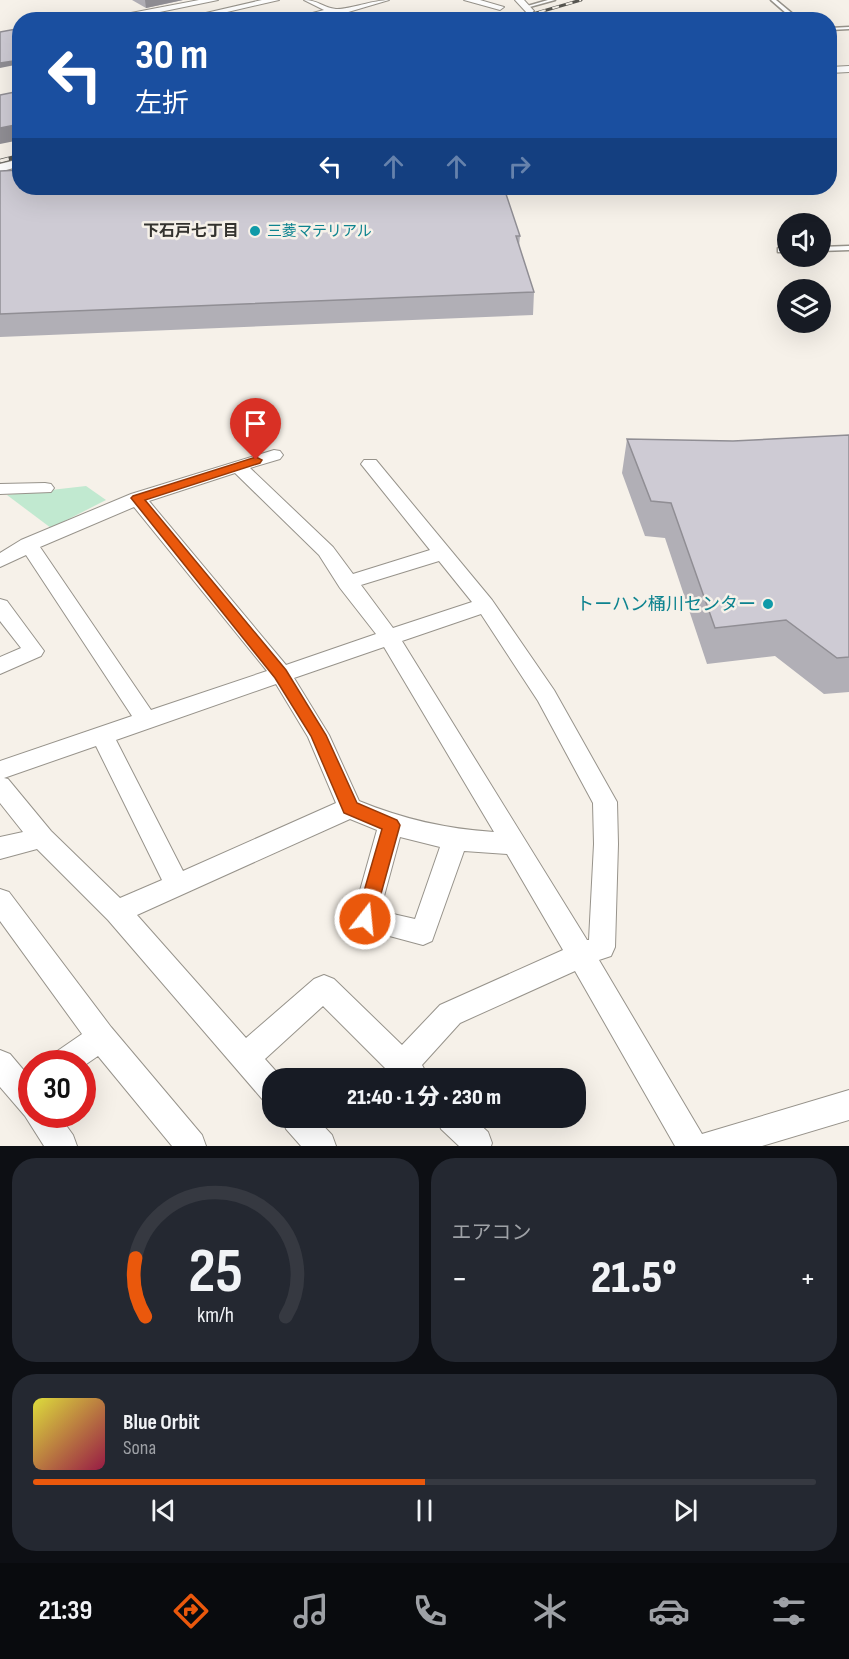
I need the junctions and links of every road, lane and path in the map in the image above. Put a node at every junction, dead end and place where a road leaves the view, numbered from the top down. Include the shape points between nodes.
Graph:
1 (214, 0) edge
2 (275, 0) edge
3 (308, 0) edge
4 (385, 0) edge
5 (468, 0) edge
6 (553, 0) edge
7 (773, 0) edge
8 (500, 7) dead end
9 (527, 9) edge
10 (143, 12) edge
11 (220, 12) edge
12 (335, 12) joint
13 (788, 12) edge
14 (849, 248) edge
15 (831, 249) edge
16 (274, 455) dead end
17 (370, 464) dead end
18 (238, 466) junction
19 (45, 488) dead end
20 (0, 489) edge
21 (137, 498) junction
22 (28, 544) junction
23 (443, 553) junction
24 (0, 561) edge
25 (347, 583) junction
26 (485, 605) junction
27 (0, 606) edge
28 (390, 639) junction
29 (0, 666) edge
30 (281, 674) junction
31 (146, 720) junction
32 (102, 735) junction
33 (0, 770) edge
34 (0, 786) edge
35 (350, 808) junction
36 (391, 825) junction
37 (42, 838) junction
38 (455, 840) junction
39 (514, 844) junction
40 (0, 848) edge
41 (177, 885) junction
42 (0, 900) edge
43 (117, 912) junction
44 (581, 955) junction
45 (101, 1037) junction
46 (83, 1050) edge
47 (245, 1057) junction
48 (0, 1064) edge
49 (404, 1068) edge
50 (411, 1068) edge
51 (262, 1077) edge
52 (18, 1084) edge
53 (849, 1105) edge
54 (50, 1128) edge
55 (306, 1128) edge
56 (462, 1128) edge
57 (62, 1146) edge
58 (191, 1146) edge
59 (321, 1146) edge
60 (474, 1146) edge
61 (692, 1146) edge
62 (711, 1146) edge

1 - 10 street
2 - 11 street
3 - 12 street
4 - 12 street
5 - 8 street
6 - 9 lane
7 - 13 lane
14 - 15 lane
16 - 18 street
17 - 23 street
18 - 21 street
18 - 25 street via 326,551
19 - 20 street
21 - 22 street
21 - 30 street
22 - 24 street
22 - 31 street
23 - 25 street
23 - 26 street
25 - 28 street
26 - 28 street
26 - 44 street via 546,696 605,802 602,946
27 - 29 street via 34,651
28 - 30 street
28 - 39 street
30 - 31 street
30 - 35 street via 318,735
31 - 32 street
32 - 33 street
32 - 41 street
34 - 37 street
35 - 36 street
35 - 41 street
36 - 38 street
36 - 38 street via 365,919 423,933
37 - 40 street
37 - 43 street
38 - 39 street
39 - 44 street
41 - 43 street
42 - 45 street
43 - 47 street
44 - 50 street via 450,1014
44 - 61 street
45 - 46 street
45 - 58 street
47 - 49 street via 324,988
47 - 51 street
48 - 52 street
53 - 62 street
54 - 57 street
55 - 59 street
56 - 60 street via 477,1143

